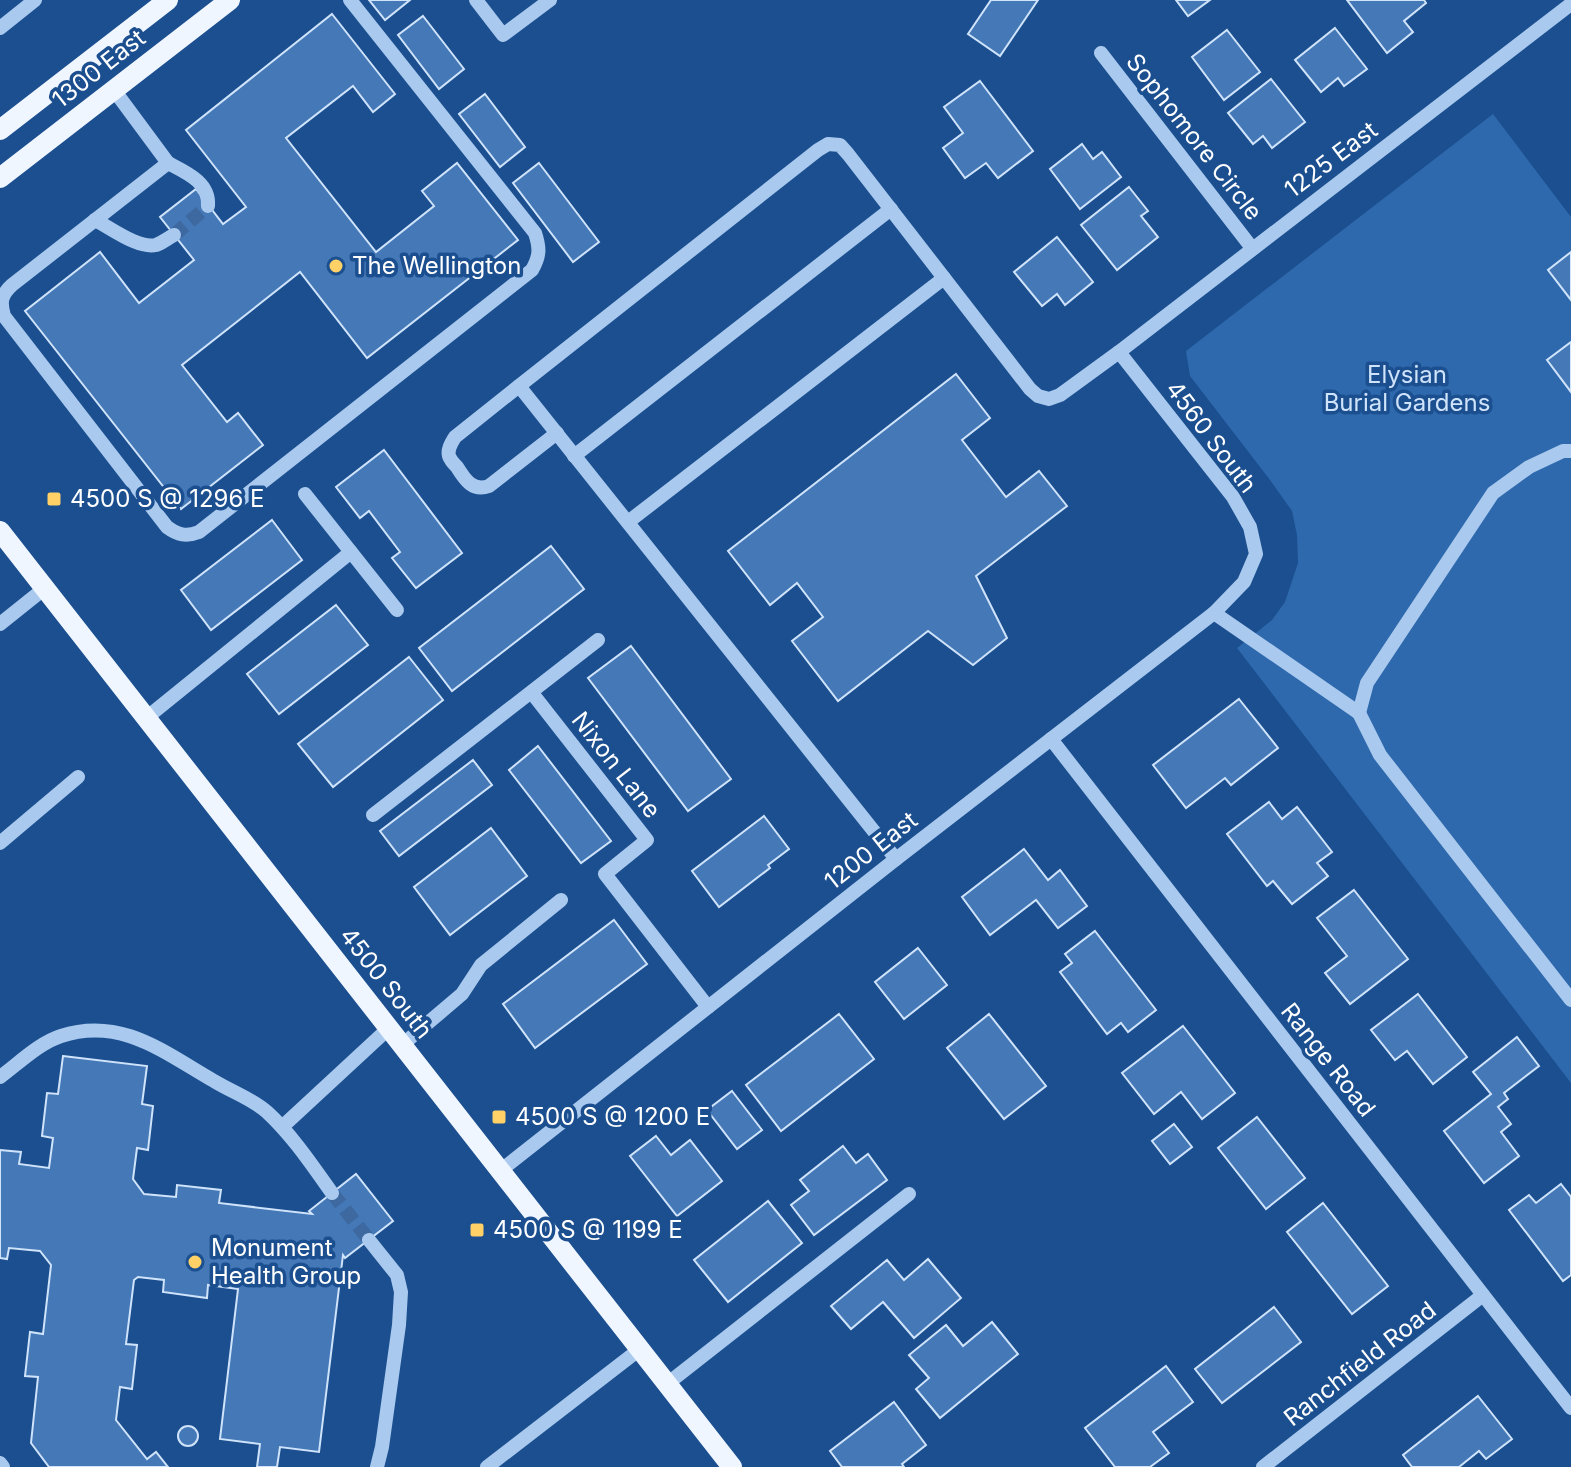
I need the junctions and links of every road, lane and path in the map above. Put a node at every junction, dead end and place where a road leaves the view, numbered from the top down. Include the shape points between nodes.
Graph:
1 (35, 0) edge
2 (168, 0) edge
3 (230, 0) edge
4 (350, 0) edge
5 (476, 0) edge
6 (550, 0) edge
7 (1571, 4) edge
8 (0, 28) edge
9 (1101, 53) dead end
10 (114, 90) junction
11 (0, 130) edge
12 (168, 163) junction
13 (0, 178) edge
14 (208, 206) dead end
15 (891, 209) junction
16 (95, 220) junction
17 (174, 235) tunnel mouth
18 (1252, 248) junction
19 (944, 278) junction
20 (1119, 352) junction
21 (519, 386) junction
22 (557, 433) junction
23 (1571, 451) edge
24 (574, 456) junction
25 (305, 494) dead end
26 (628, 522) junction
27 (0, 531) edge
28 (351, 552) junction
29 (1256, 554) joint
30 (45, 588) junction
31 (397, 610) dead end
32 (1214, 613) junction
33 (0, 624) edge
34 (598, 640) dead end
35 (532, 693) junction
36 (1359, 713) junction
37 (145, 719) junction
38 (1051, 739) junction
39 (78, 777) dead end
40 (373, 815) dead end
41 (0, 843) edge
42 (896, 859) junction
43 (561, 900) dead end
44 (1571, 1000) edge
45 (708, 1007) junction
46 (389, 1028) junction
47 (402, 1045) junction
48 (0, 1077) edge
49 (282, 1127) junction
50 (500, 1171) junction
51 (332, 1193) tunnel mouth
52 (909, 1194) dead end
53 (369, 1240) tunnel mouth
54 (1483, 1295) junction
55 (640, 1349) junction
56 (667, 1384) junction
57 (1571, 1408) edge
58 (377, 1467) edge
59 (487, 1467) edge
60 (732, 1467) edge
61 (1263, 1467) edge

1 - 8 street
2 - 11 main road, 1300 East
3 - 10 main road, 1300 East
4 - 16 street via 535,233 539,258 532,270 188,536 167,527 4,316 4,293
5 - 6 street via 503,35
7 - 18 street, 1225 East
9 - 18 street, Sophomore Circle
10 - 12 street
10 - 13 main road, 1300 East
12 - 14 street via 193,176 209,198
12 - 16 street
15 - 19 street
15 - 21 street via 840,145 828,144
15 - 24 street
16 - 17 street via 150,246
18 - 20 street, 1225 East
19 - 20 street, 1225 East via 1038,396 1060,395
19 - 26 street
20 - 29 street, 4560 South via 1233,497 1250,527
21 - 22 street
21 - 22 street via 451,443 449,457 466,481 481,489 489,486
22 - 24 street
23 - 36 street via 1529,467 1493,493 1367,683
24 - 26 street
25 - 28 street
26 - 42 street
27 - 30 main road, 4500 South
28 - 31 street
28 - 37 street
29 - 32 street, 1200 East via 1244,582
30 - 33 street
30 - 37 main road, 4500 South
32 - 36 street
32 - 38 street, 1200 East
34 - 35 street
35 - 40 street
35 - 45 street, Nixon Lane via 647,840 605,874
36 - 44 street via 1380,755
37 - 46 main road, 4500 South
38 - 42 street, 1200 East
38 - 54 street, Range Road
39 - 41 street
42 - 45 street, 1200 East
43 - 47 street via 481,965 462,994
45 - 50 street, 1200 East
46 - 47 main road, 4500 South
46 - 49 street
47 - 50 main road, 4500 South
48 - 49 street via 58,1036 93,1031 131,1035 247,1097
49 - 51 street
50 - 55 main road, 4500 South
52 - 56 street
53 - 58 street via 397,1275 401,1292
54 - 57 street, Range Road
54 - 61 street, Ranchfield Road
55 - 56 main road, 4500 South
55 - 59 street
56 - 60 main road, 4500 South

